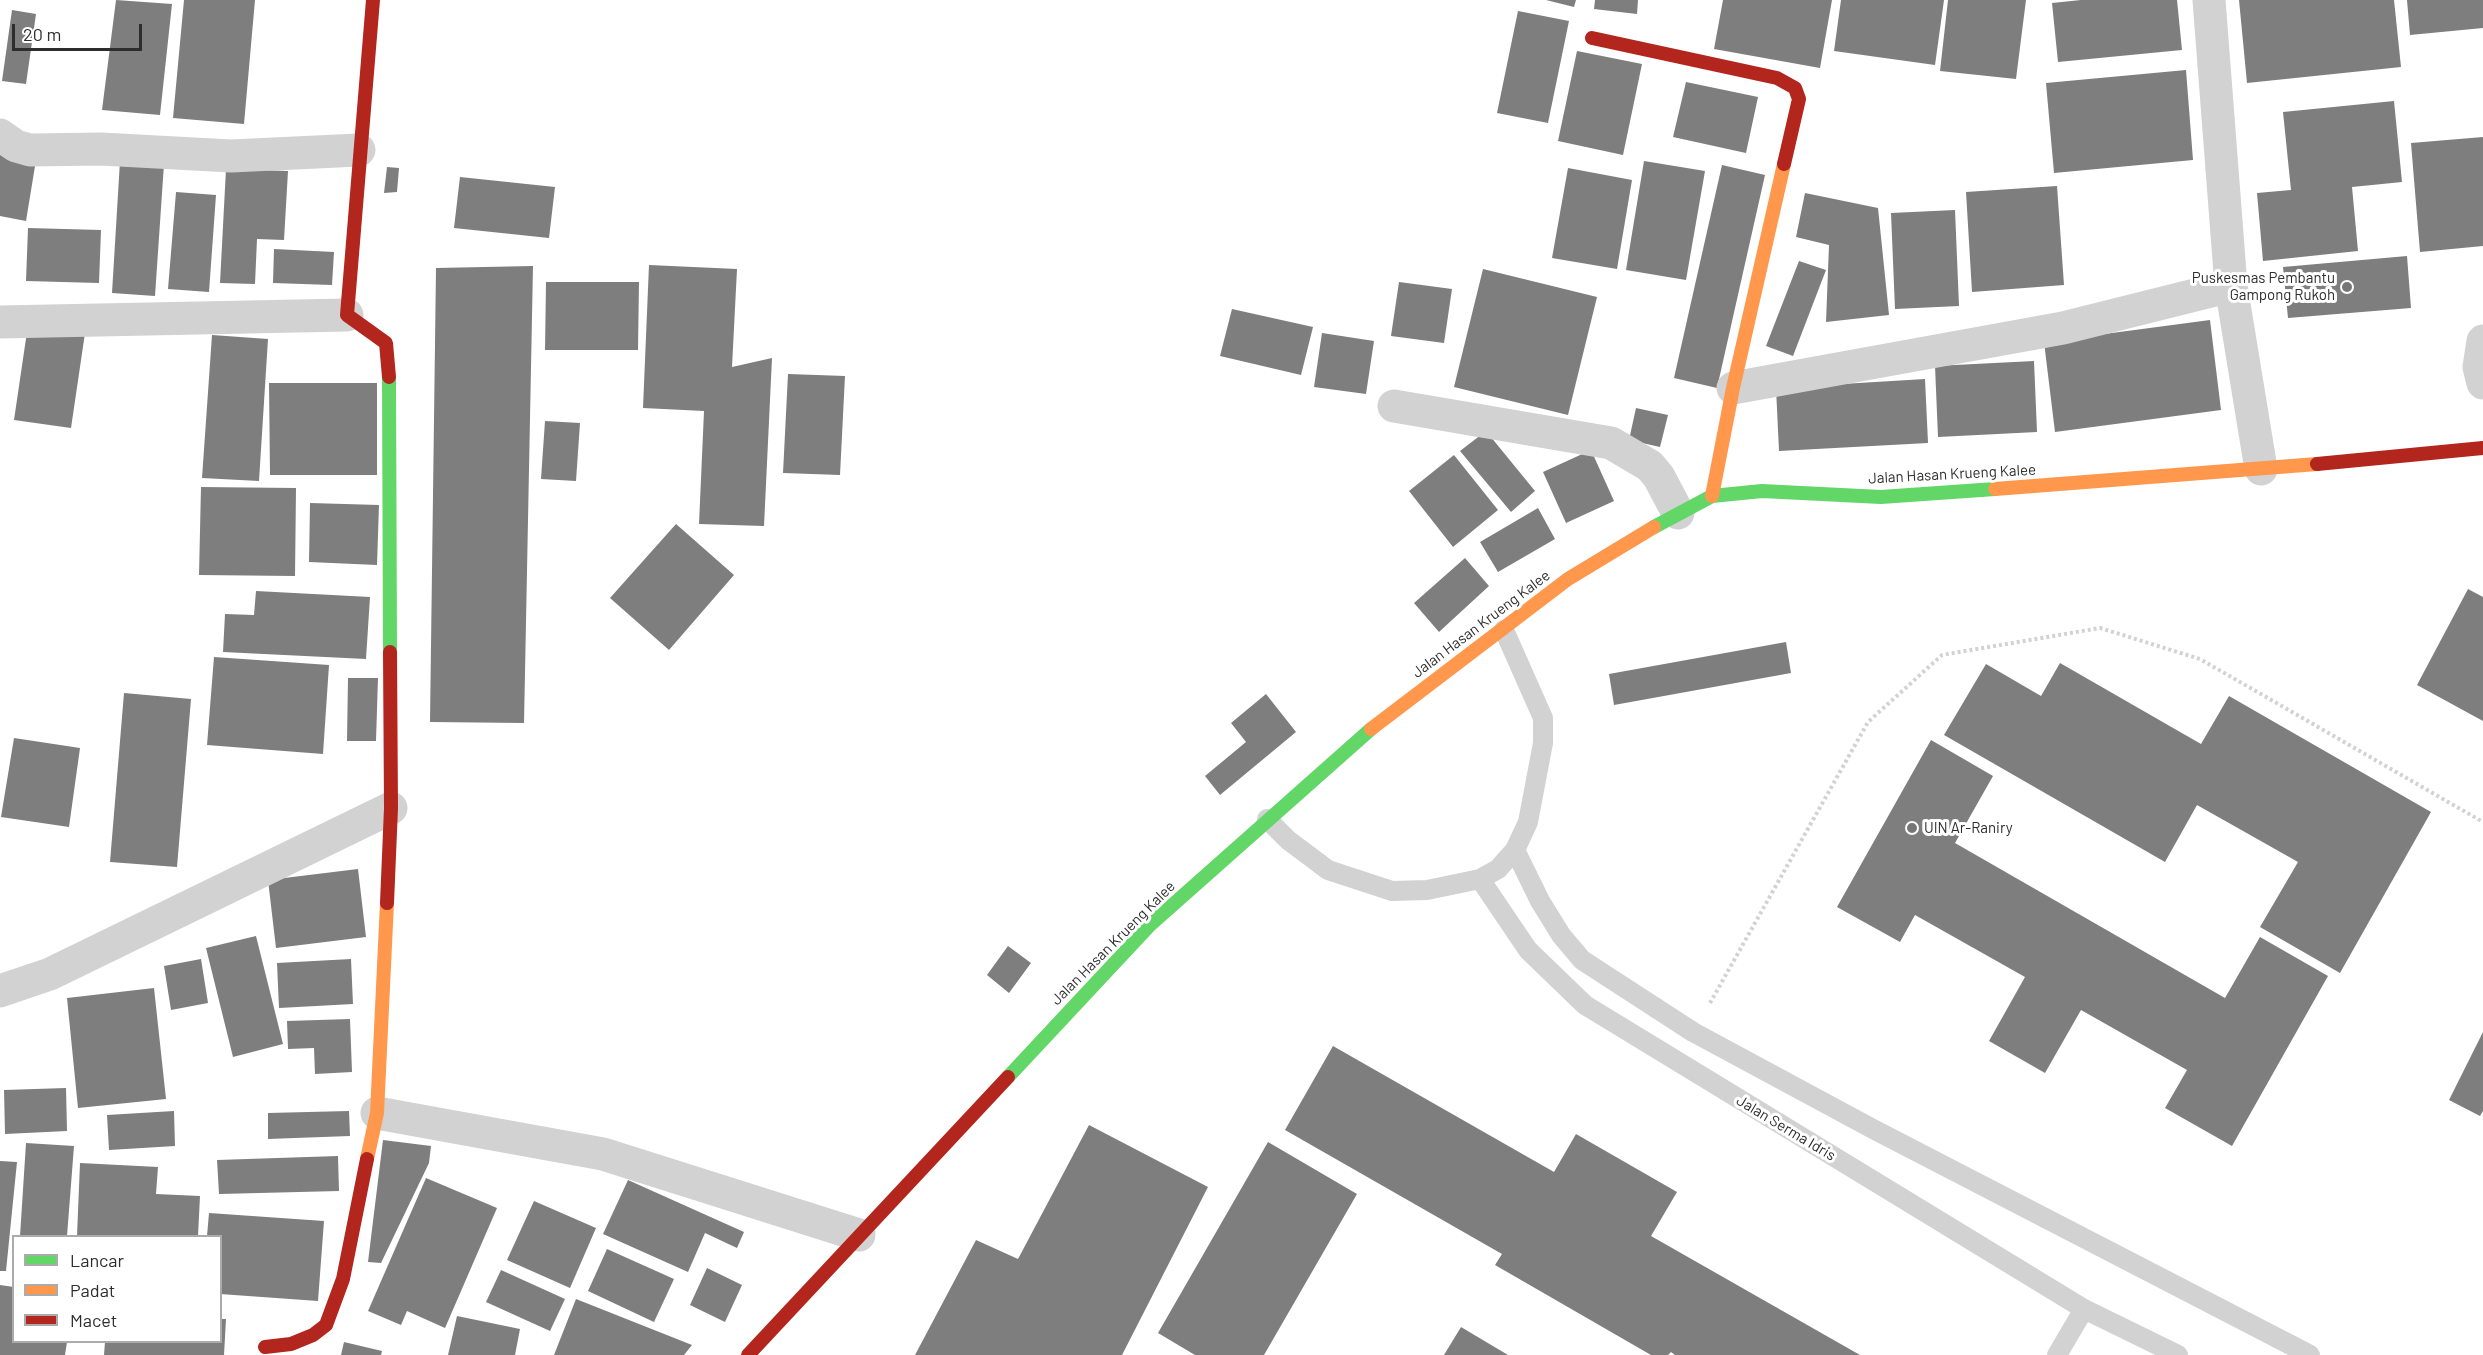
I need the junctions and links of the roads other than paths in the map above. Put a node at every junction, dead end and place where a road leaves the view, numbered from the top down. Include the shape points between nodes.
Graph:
1 (372, 0) edge
2 (2209, 0) edge
3 (1592, 38) dead end
4 (0, 135) edge
5 (359, 150) junction
6 (2231, 286) junction
7 (347, 315) junction
8 (0, 322) edge
9 (2483, 341) edge
10 (2483, 383) edge
11 (1733, 388) junction
12 (1394, 406) dead end
13 (2483, 448) edge
14 (2261, 469) junction
15 (1712, 496) junction
16 (1678, 513) junction
17 (1504, 630) junction
18 (391, 808) junction
19 (1267, 819) junction
20 (1515, 850) junction
21 (1480, 879) junction
22 (0, 991) edge
23 (377, 1113) junction
24 (859, 1235) junction
25 (2084, 1309) junction
26 (265, 1347) dead end
27 (748, 1355) edge
28 (2057, 1355) edge
29 (2178, 1355) edge
30 (2310, 1355) edge

1 - 5 street
2 - 6 street
3 - 11 street via 1777,78 1795,88 1799,99
4 - 5 street via 30,150 101,149 231,156
5 - 7 street
6 - 11 street via 2063,328
6 - 14 street
7 - 8 street
7 - 18 street via 386,343 389,357
9 - 10 street via 2479,367
11 - 15 street
12 - 16 street via 1611,443 1650,466
13 - 14 street, Jalan Hasan Krueng Kalee
14 - 15 street, Jalan Hasan Krueng Kalee via 1881,497 1762,491
15 - 16 street, Jalan Hasan Krueng Kalee
16 - 17 street, Jalan Hasan Krueng Kalee via 1568,579
17 - 19 street, Jalan Hasan Krueng Kalee via 1435,678
17 - 20 lane via 1543,718 1535,795
18 - 22 street via 50,974
18 - 23 street
19 - 21 lane via 1328,870 1356,881 1392,891 1426,890
19 - 24 street, Jalan Hasan Krueng Kalee via 1150,925
20 - 21 lane via 1497,869
20 - 30 lane via 1540,901 1582,960 1693,1032
21 - 25 lane, Jalan Serma Idris via 1528,950 1585,1005
23 - 24 street via 603,1154
23 - 26 street via 343,1279 326,1325 291,1344
24 - 27 street, Jalan Hasan Krueng Kalee
25 - 28 lane
25 - 29 lane, Jalan Serma Idris

